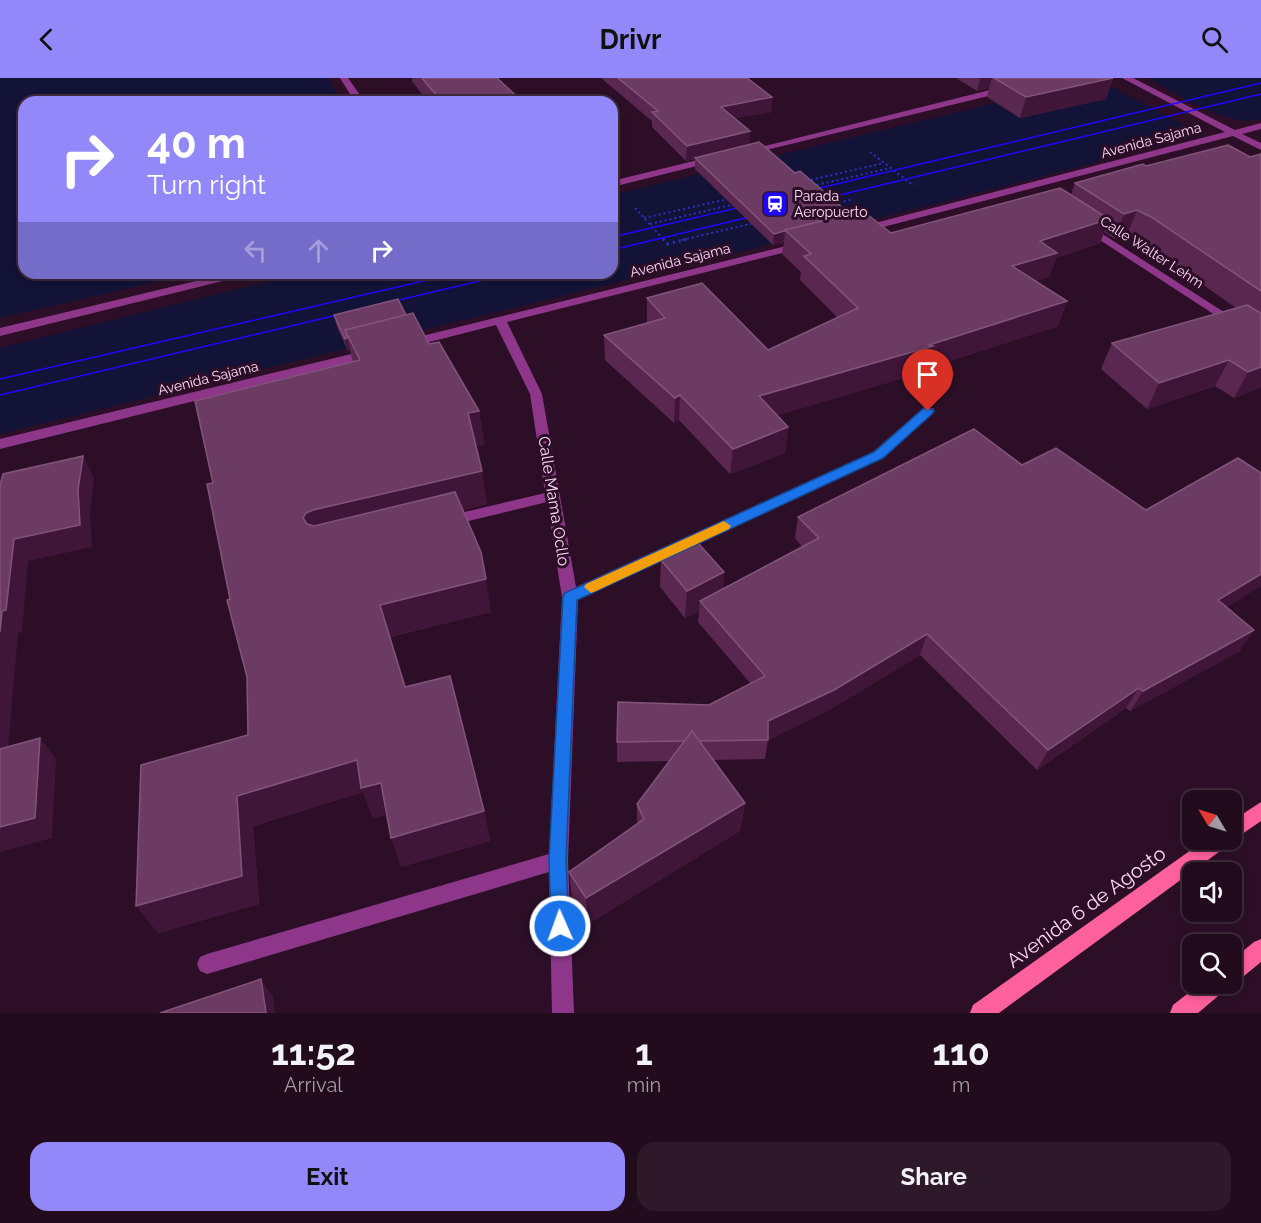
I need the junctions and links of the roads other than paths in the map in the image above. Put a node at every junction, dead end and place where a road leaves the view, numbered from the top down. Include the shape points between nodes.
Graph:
1 (344, 78) edge
2 (1126, 78) edge
3 (1019, 86) edge
4 (356, 96) edge
5 (1261, 126) edge
6 (1234, 133) junction
7 (1261, 147) edge
8 (738, 153) edge
9 (727, 156) edge
10 (618, 183) edge
11 (1075, 220) edge
12 (852, 232) edge
13 (818, 241) edge
14 (218, 279) edge
15 (500, 321) junction
16 (0, 332) edge
17 (1261, 341) edge
18 (928, 411) dead end
19 (0, 444) edge
20 (553, 496) junction
21 (439, 524) edge
22 (570, 597) junction
23 (1261, 810) edge
24 (1242, 824) edge
25 (1206, 850) edge
26 (558, 860) junction
27 (1261, 949) edge
28 (207, 964) dead end
29 (1242, 965) edge
30 (1205, 994) edge
31 (564, 1013) edge
32 (981, 1013) edge
33 (1181, 1013) edge

1 - 4 street
2 - 6 street
3 - 8 street
5 - 6 street, Avenida Sajama
6 - 7 street
6 - 12 street, Avenida Sajama via 1031,191
9 - 10 street
11 - 17 street, Calle Walter Lehm
13 - 15 street, Avenida Sajama
14 - 16 street
15 - 19 street, Avenida Sajama
15 - 20 street, Calle Mama Ocllo via 536,394
18 - 22 street via 879,455
20 - 21 street
20 - 22 street, Calle Mama Ocllo
22 - 26 street, Calle Mama Ocllo
23 - 24 main road
25 - 32 main road, Avenida 6 de Agosto
26 - 28 street
26 - 31 street, Calle Mama Ocllo
27 - 29 main road
30 - 33 main road

